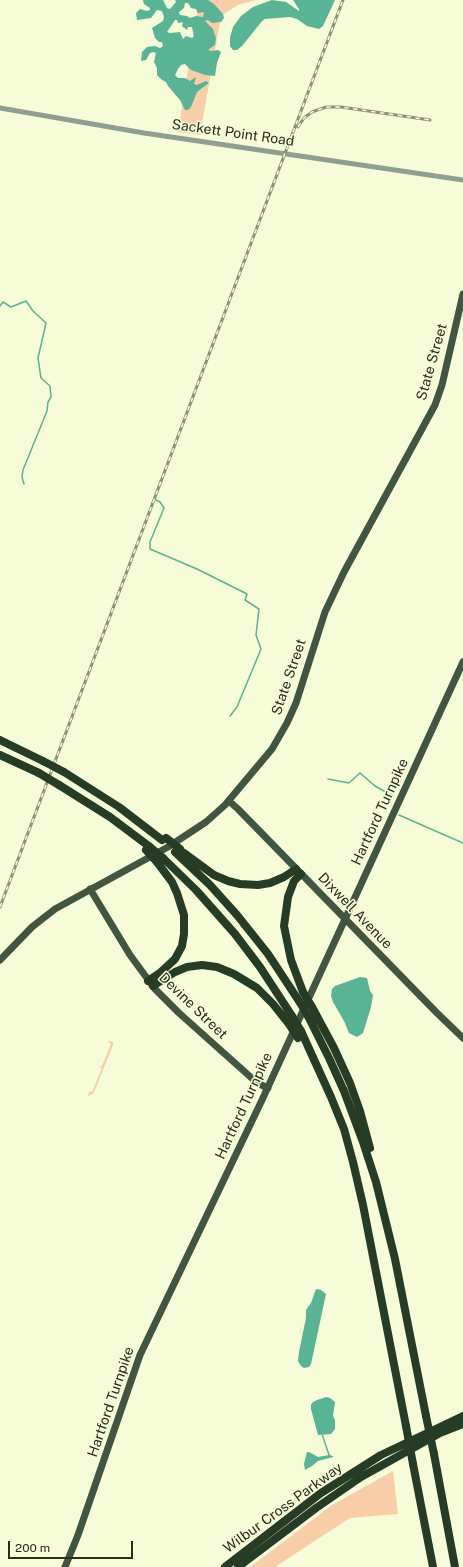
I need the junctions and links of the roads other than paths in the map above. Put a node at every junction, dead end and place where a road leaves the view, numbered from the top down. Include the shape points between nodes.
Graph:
1 (0, 108) edge
2 (463, 180) edge
3 (463, 294) edge
4 (463, 662) edge
5 (0, 740) edge
6 (0, 755) edge
7 (228, 801) junction
8 (177, 851) junction
9 (160, 860) junction
10 (298, 871) junction
11 (90, 889) junction
12 (345, 919) junction
13 (0, 960) edge
14 (150, 983) junction
15 (299, 1034) junction
16 (463, 1038) edge
17 (268, 1088) junction
18 (373, 1170) junction
19 (463, 1416) edge
20 (463, 1424) edge
21 (65, 1567) edge
22 (225, 1567) edge
23 (238, 1567) edge
24 (433, 1567) edge
25 (455, 1567) edge

1 - 2 street, Sackett Point Road via 144,133
3 - 7 main road, State Street via 435,405 325,612 287,723 264,759
4 - 12 main road, Hartford Turnpike
5 - 8 highway, bridge via 64,772 104,797
6 - 9 highway, bridge via 92,805 130,832 135,840
7 - 10 main road, Dixwell Avenue
7 - 11 main road, State Street via 206,822 183,837
8 - 10 highway via 214,875 240,884 270,883
8 - 18 highway, bridge via 242,920 272,959 299,1001 330,1058
9 - 14 highway via 179,899 184,915 184,934 181,950 175,959
9 - 15 highway, bridge via 200,894 235,934 292,1016
10 - 12 main road, Dixwell Avenue
10 - 18 highway, bridge via 288,897 284,926 291,960 304,992 340,1059 356,1099 371,1152
11 - 13 main road, State Street via 40,920
11 - 14 main road, Devine Street
12 - 16 main road, Dixwell Avenue
12 - 17 main road, Hartford Turnpike
14 - 15 highway, bridge via 187,967 202,965 221,968 257,988
14 - 17 main road, Devine Street via 240,1068
15 - 24 highway, bridge via 326,1082 344,1129 358,1179
17 - 21 main road, Hartford Turnpike via 140,1355
18 - 25 highway, bridge via 393,1246
19 - 22 highway, Wilbur Cross Parkway via 381,1455 321,1492
20 - 23 highway, Wilbur Cross Parkway via 440,1433 361,1477

